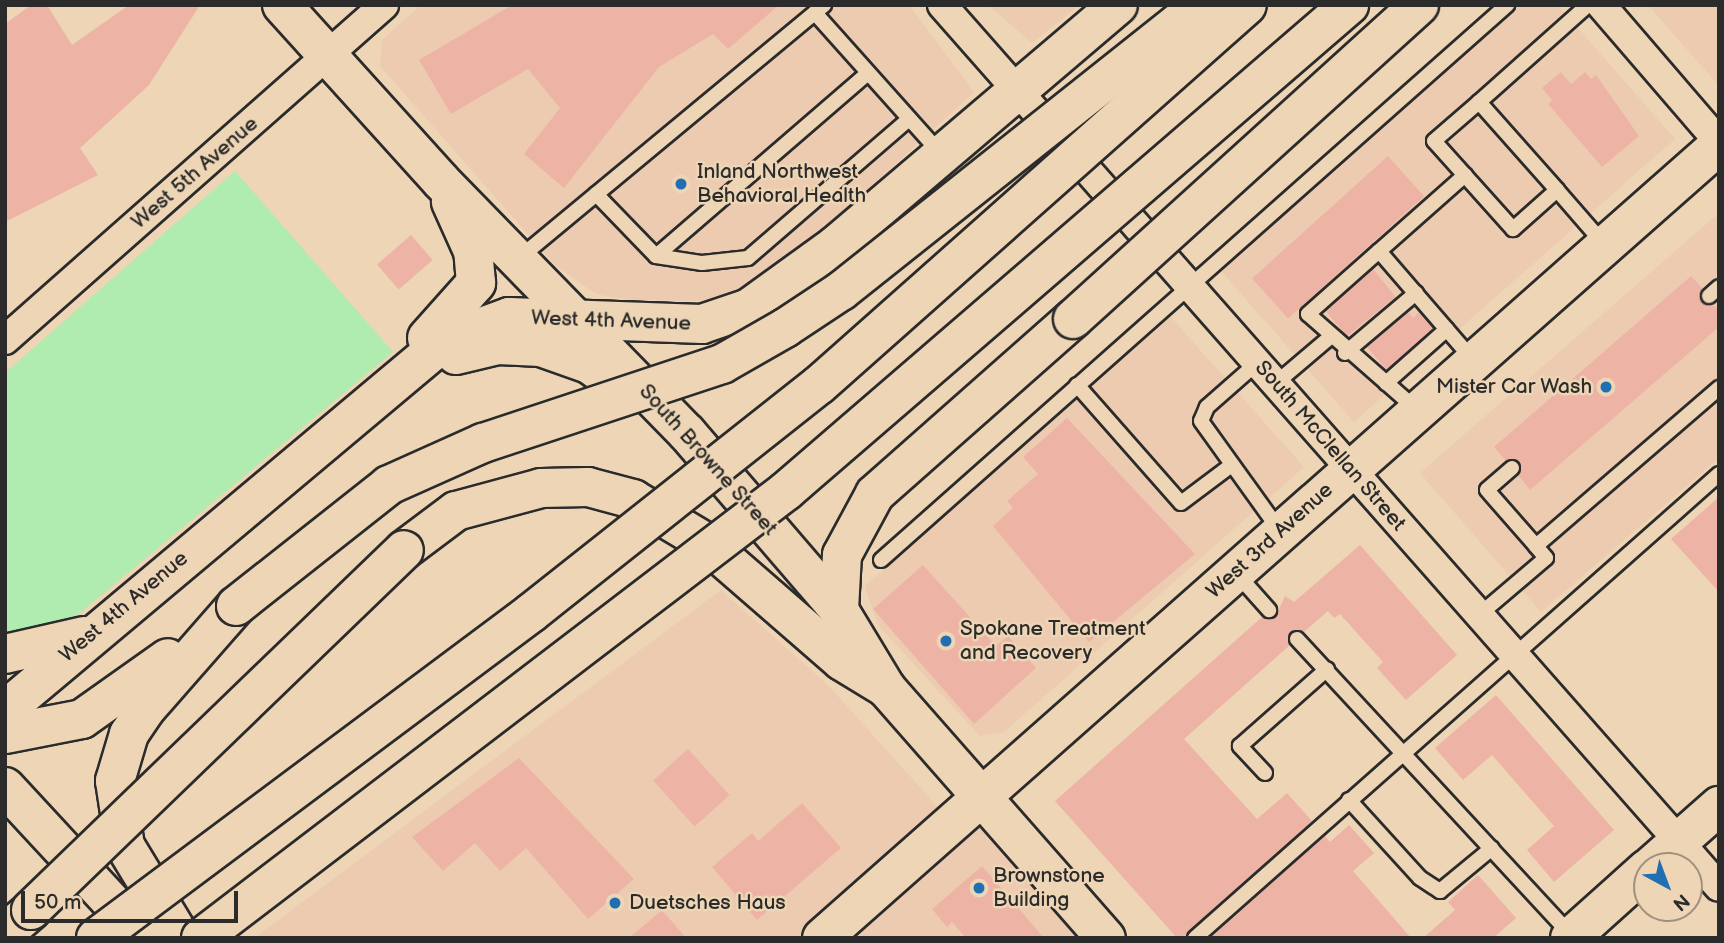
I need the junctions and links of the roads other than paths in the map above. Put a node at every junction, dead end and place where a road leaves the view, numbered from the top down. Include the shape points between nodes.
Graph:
1 (282, 5) edge
2 (384, 5) edge
3 (942, 5) edge
4 (1118, 5) edge
5 (1200, 5) edge
6 (1247, 5) edge
7 (1349, 5) edge
8 (1419, 5) edge
9 (1507, 5) edge
10 (1588, 5) edge
11 (1601, 5) edge
12 (820, 9) edge
13 (327, 55) junction
14 (868, 73) junction
15 (1017, 92) junction
16 (1479, 102) junction
17 (909, 119) junction
18 (1719, 144) edge
19 (942, 156) junction
20 (1465, 175) junction
21 (441, 181) junction
22 (1557, 190) junction
23 (596, 194) junction
24 (1605, 245) junction
25 (1379, 251) junction
26 (656, 256) junction
27 (518, 259) junction
28 (1189, 286) junction
29 (1416, 293) junction
30 (574, 316) junction
31 (1447, 329) junction
32 (1329, 338) junction
33 (5, 340) edge
34 (1345, 353) junction
35 (1474, 361) junction
36 (1266, 373) junction
37 (1386, 383) junction
38 (1077, 385) junction
39 (1719, 388) edge
40 (380, 393) junction
41 (1418, 411) junction
42 (687, 433) junction
43 (1229, 467) junction
44 (1511, 468) dead end
45 (1351, 470) junction
46 (1719, 474) edge
47 (1280, 533) junction
48 (1536, 546) junction
49 (881, 560) dead end
50 (1235, 572) junction
51 (236, 606) junction
52 (839, 610) junction
53 (1269, 610) dead end
54 (1479, 615) junction
55 (90, 634) junction
56 (1297, 639) dead end
57 (5, 654) edge
58 (1513, 654) junction
59 (1327, 669) junction
60 (886, 688) junction
61 (5, 710) edge
62 (5, 734) edge
63 (1405, 751) junction
64 (1265, 773) dead end
65 (5, 787) edge
66 (983, 795) junction
67 (1349, 800) junction
68 (1719, 806) edge
69 (1492, 848) junction
70 (1654, 852) edge
71 (1667, 852) edge
72 (1703, 880) edge
73 (1633, 882) edge
74 (1719, 887) edge
75 (18, 921) edge
76 (1571, 937) edge
77 (96, 938) edge
78 (145, 938) edge
79 (181, 938) edge
80 (201, 938) edge
81 (822, 938) edge
82 (1106, 938) edge
83 (1195, 938) edge

1 - 13 main road, South Browne Street
2 - 13 street, West 5th Avenue
3 - 15 street, South McClellan Street
4 - 15 main road, West 4th Avenue
5 - 51 main road, bridge via 785,328 722,364 483,443 389,485
6 - 77 main road, bridge via 808,394 531,613
7 - 80 main road, bridge via 786,491
8 - 52 main road, bridge via 875,494 842,555
9 - 28 lane
10 - 16 lane
11 - 18 street
12 - 14 lane
12 - 23 lane
13 - 21 main road, South Browne Street
13 - 33 street, West 5th Avenue
14 - 17 lane
14 - 26 lane
15 - 19 main road, West 4th Avenue
15 - 28 street, South McClellan Street
16 - 20 lane via 1434,141
16 - 22 lane
17 - 19 lane
17 - 26 lane via 748,258 702,263
18 - 24 main road, West 3rd Avenue
19 - 30 main road, West 4th Avenue via 749,308 702,324 621,324
20 - 22 lane via 1513,229
20 - 25 lane
21 - 27 main road, South Browne Street
21 - 40 main road via 473,251 476,283 455,314 396,366
22 - 24 lane
23 - 26 lane
23 - 27 lane
24 - 35 main road, West 3rd Avenue
25 - 29 lane
25 - 32 lane via 1308,314
27 - 30 main road, South Browne Street
28 - 36 street, South McClellan Street
28 - 38 lane
29 - 31 lane
29 - 34 lane
30 - 40 main road, West 4th Avenue via 509,317 471,328 446,340
30 - 42 main road, South Browne Street
31 - 35 lane
31 - 37 lane
32 - 34 lane
32 - 36 lane
34 - 37 lane
35 - 41 main road, West 3rd Avenue
36 - 43 lane via 1207,407 1201,421
36 - 45 street, South McClellan Street
37 - 41 lane
38 - 43 lane via 1181,503
38 - 49 lane
39 - 48 lane
40 - 42 main road via 467,350 541,347 589,364
40 - 55 main road, West 4th Avenue
41 - 45 main road, West 3rd Avenue
42 - 52 main road, South Browne Street
43 - 47 lane
44 - 48 lane via 1487,490
45 - 47 main road, West 3rd Avenue
45 - 54 street, South McClellan Street
46 - 58 lane
47 - 50 main road, West 3rd Avenue
48 - 54 lane via 1546,558
50 - 53 lane
50 - 66 main road, West 3rd Avenue
51 - 62 main road via 102,708 53,729
51 - 79 main road via 145,710 129,734 115,781 125,846
52 - 60 main road, South Browne Street
54 - 58 street, South McClellan Street
55 - 57 main road
55 - 61 main road, West 4th Avenue
56 - 59 lane
58 - 63 lane
58 - 70 street, South McClellan Street
59 - 63 lane
59 - 64 lane via 1240,746
60 - 66 main road, South Browne Street
60 - 75 main road, bridge via 842,661 705,542 633,499 588,487 541,488 456,511 404,550
63 - 67 lane
63 - 69 lane
65 - 78 main road
66 - 81 main road, West 3rd Avenue
66 - 82 main road, South Browne Street
67 - 69 lane via 1419,878 1440,891
67 - 83 lane
68 - 71 main road
69 - 76 lane
72 - 74 street, South McClellan Street
73 - 76 main road

